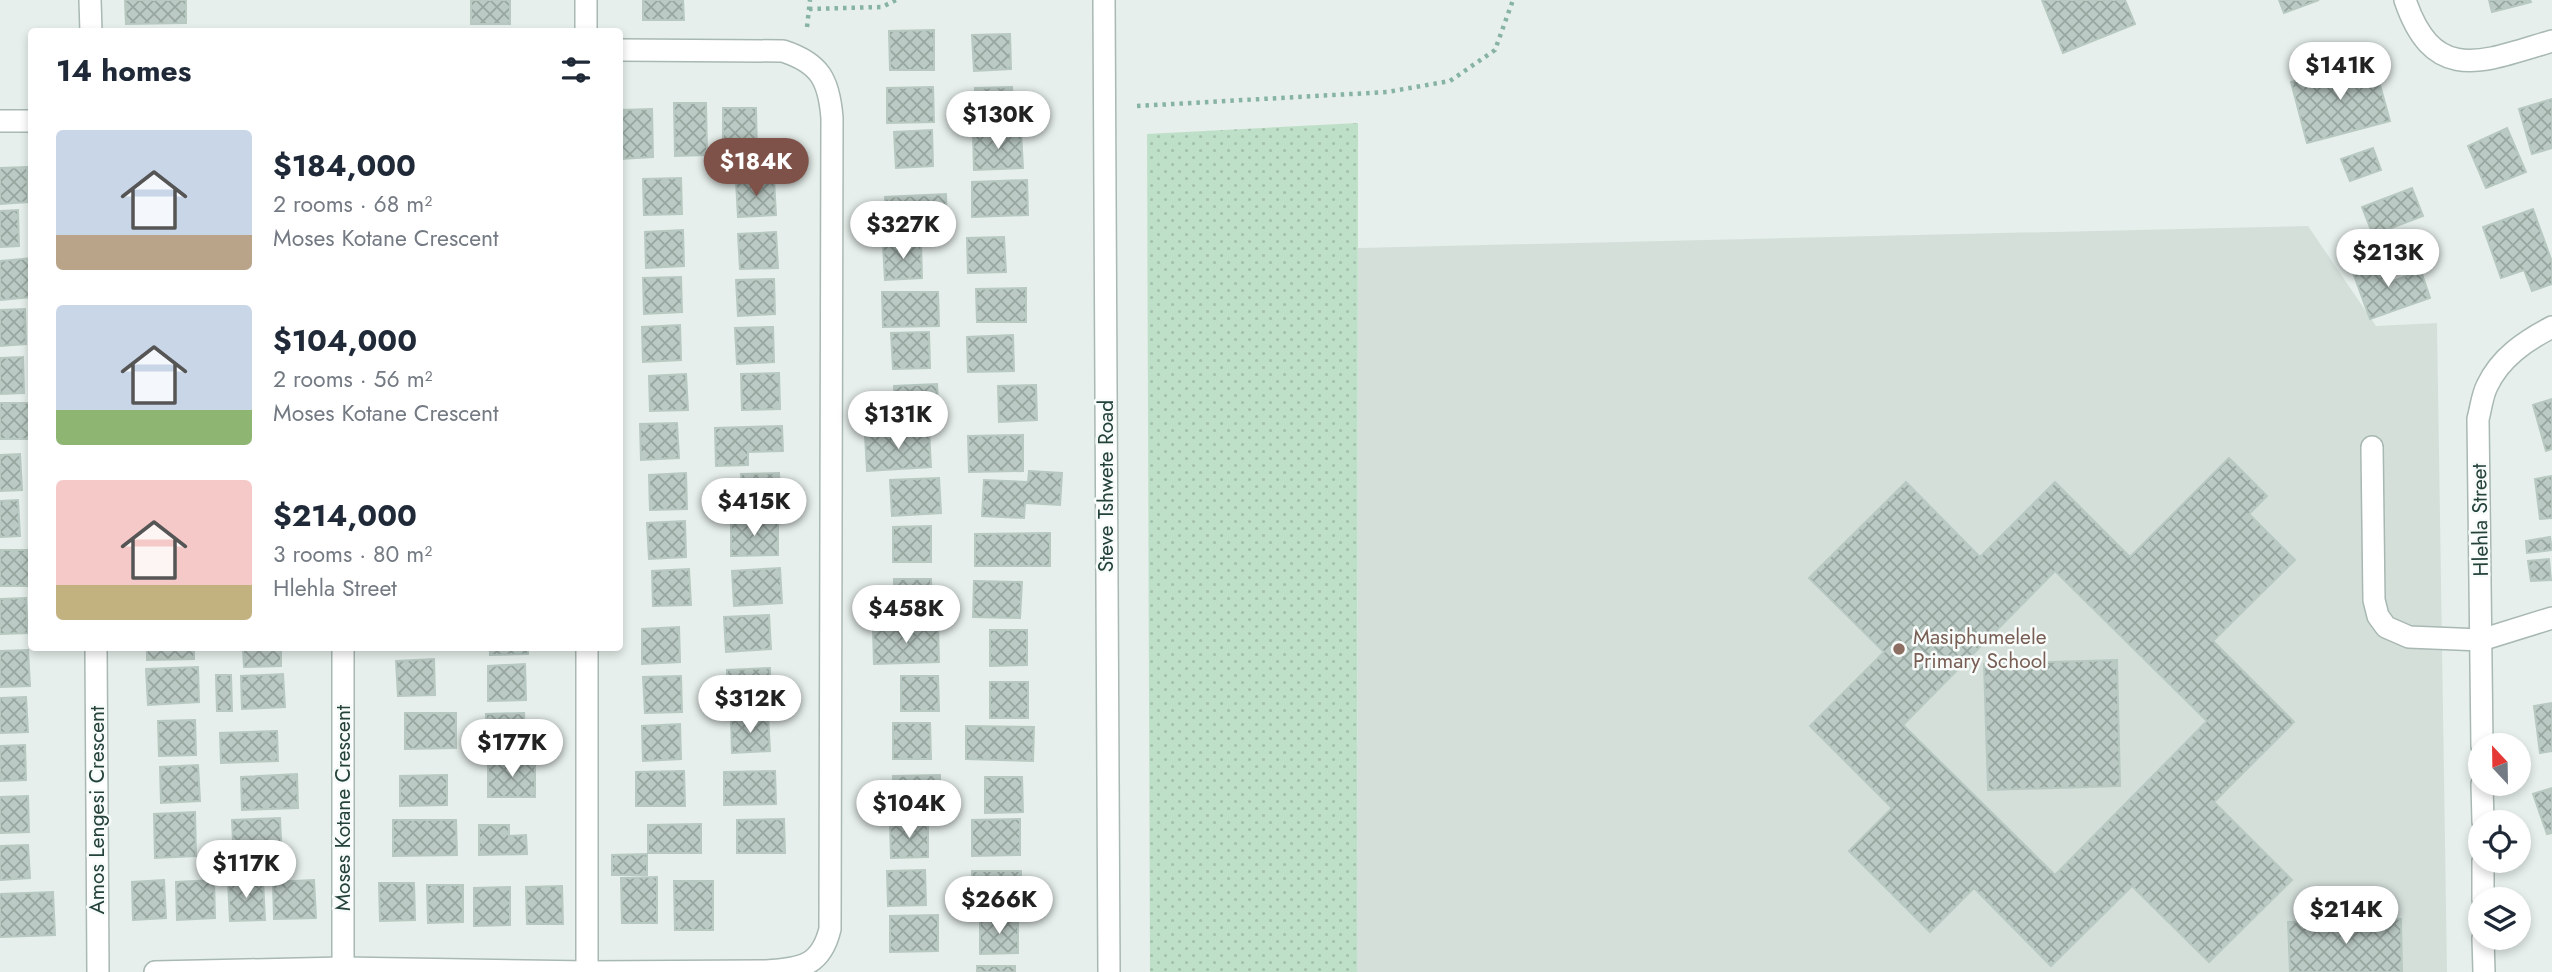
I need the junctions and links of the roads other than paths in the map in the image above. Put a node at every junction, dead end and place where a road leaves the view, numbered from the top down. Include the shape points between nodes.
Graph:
1 (90, 0) edge
2 (586, 0) edge
3 (1104, 0) edge
4 (2405, 0) edge
5 (91, 28) edge
6 (586, 28) edge
7 (2552, 41) edge
8 (623, 50) edge
9 (0, 121) edge
10 (28, 121) edge
11 (2552, 327) edge
12 (2372, 447) dead end
13 (2552, 618) edge
14 (2481, 640) junction
15 (96, 651) edge
16 (343, 651) edge
17 (587, 651) edge
18 (2482, 733) edge
19 (2483, 950) edge
20 (344, 968) junction
21 (98, 972) edge
22 (155, 972) edge
23 (587, 972) edge
24 (1109, 972) edge
25 (2484, 972) edge

1 - 5 street
2 - 6 street
3 - 24 street, Steve Tshwete Road
4 - 7 street via 2424,39 2442,55 2460,61 2492,58
8 - 23 street via 783,51 802,57 817,70 830,94 830,929 819,955 794,969
9 - 10 street
11 - 14 street, Hlehla Street via 2526,340 2502,362 2486,387 2479,419
12 - 14 street via 2378,616 2386,627 2409,637
13 - 14 street
14 - 18 street, Hlehla Street
15 - 21 street, Amos Lengesi Crescent
16 - 20 street, Moses Kotane Crescent
17 - 23 street
19 - 25 street
20 - 22 street
20 - 23 street

